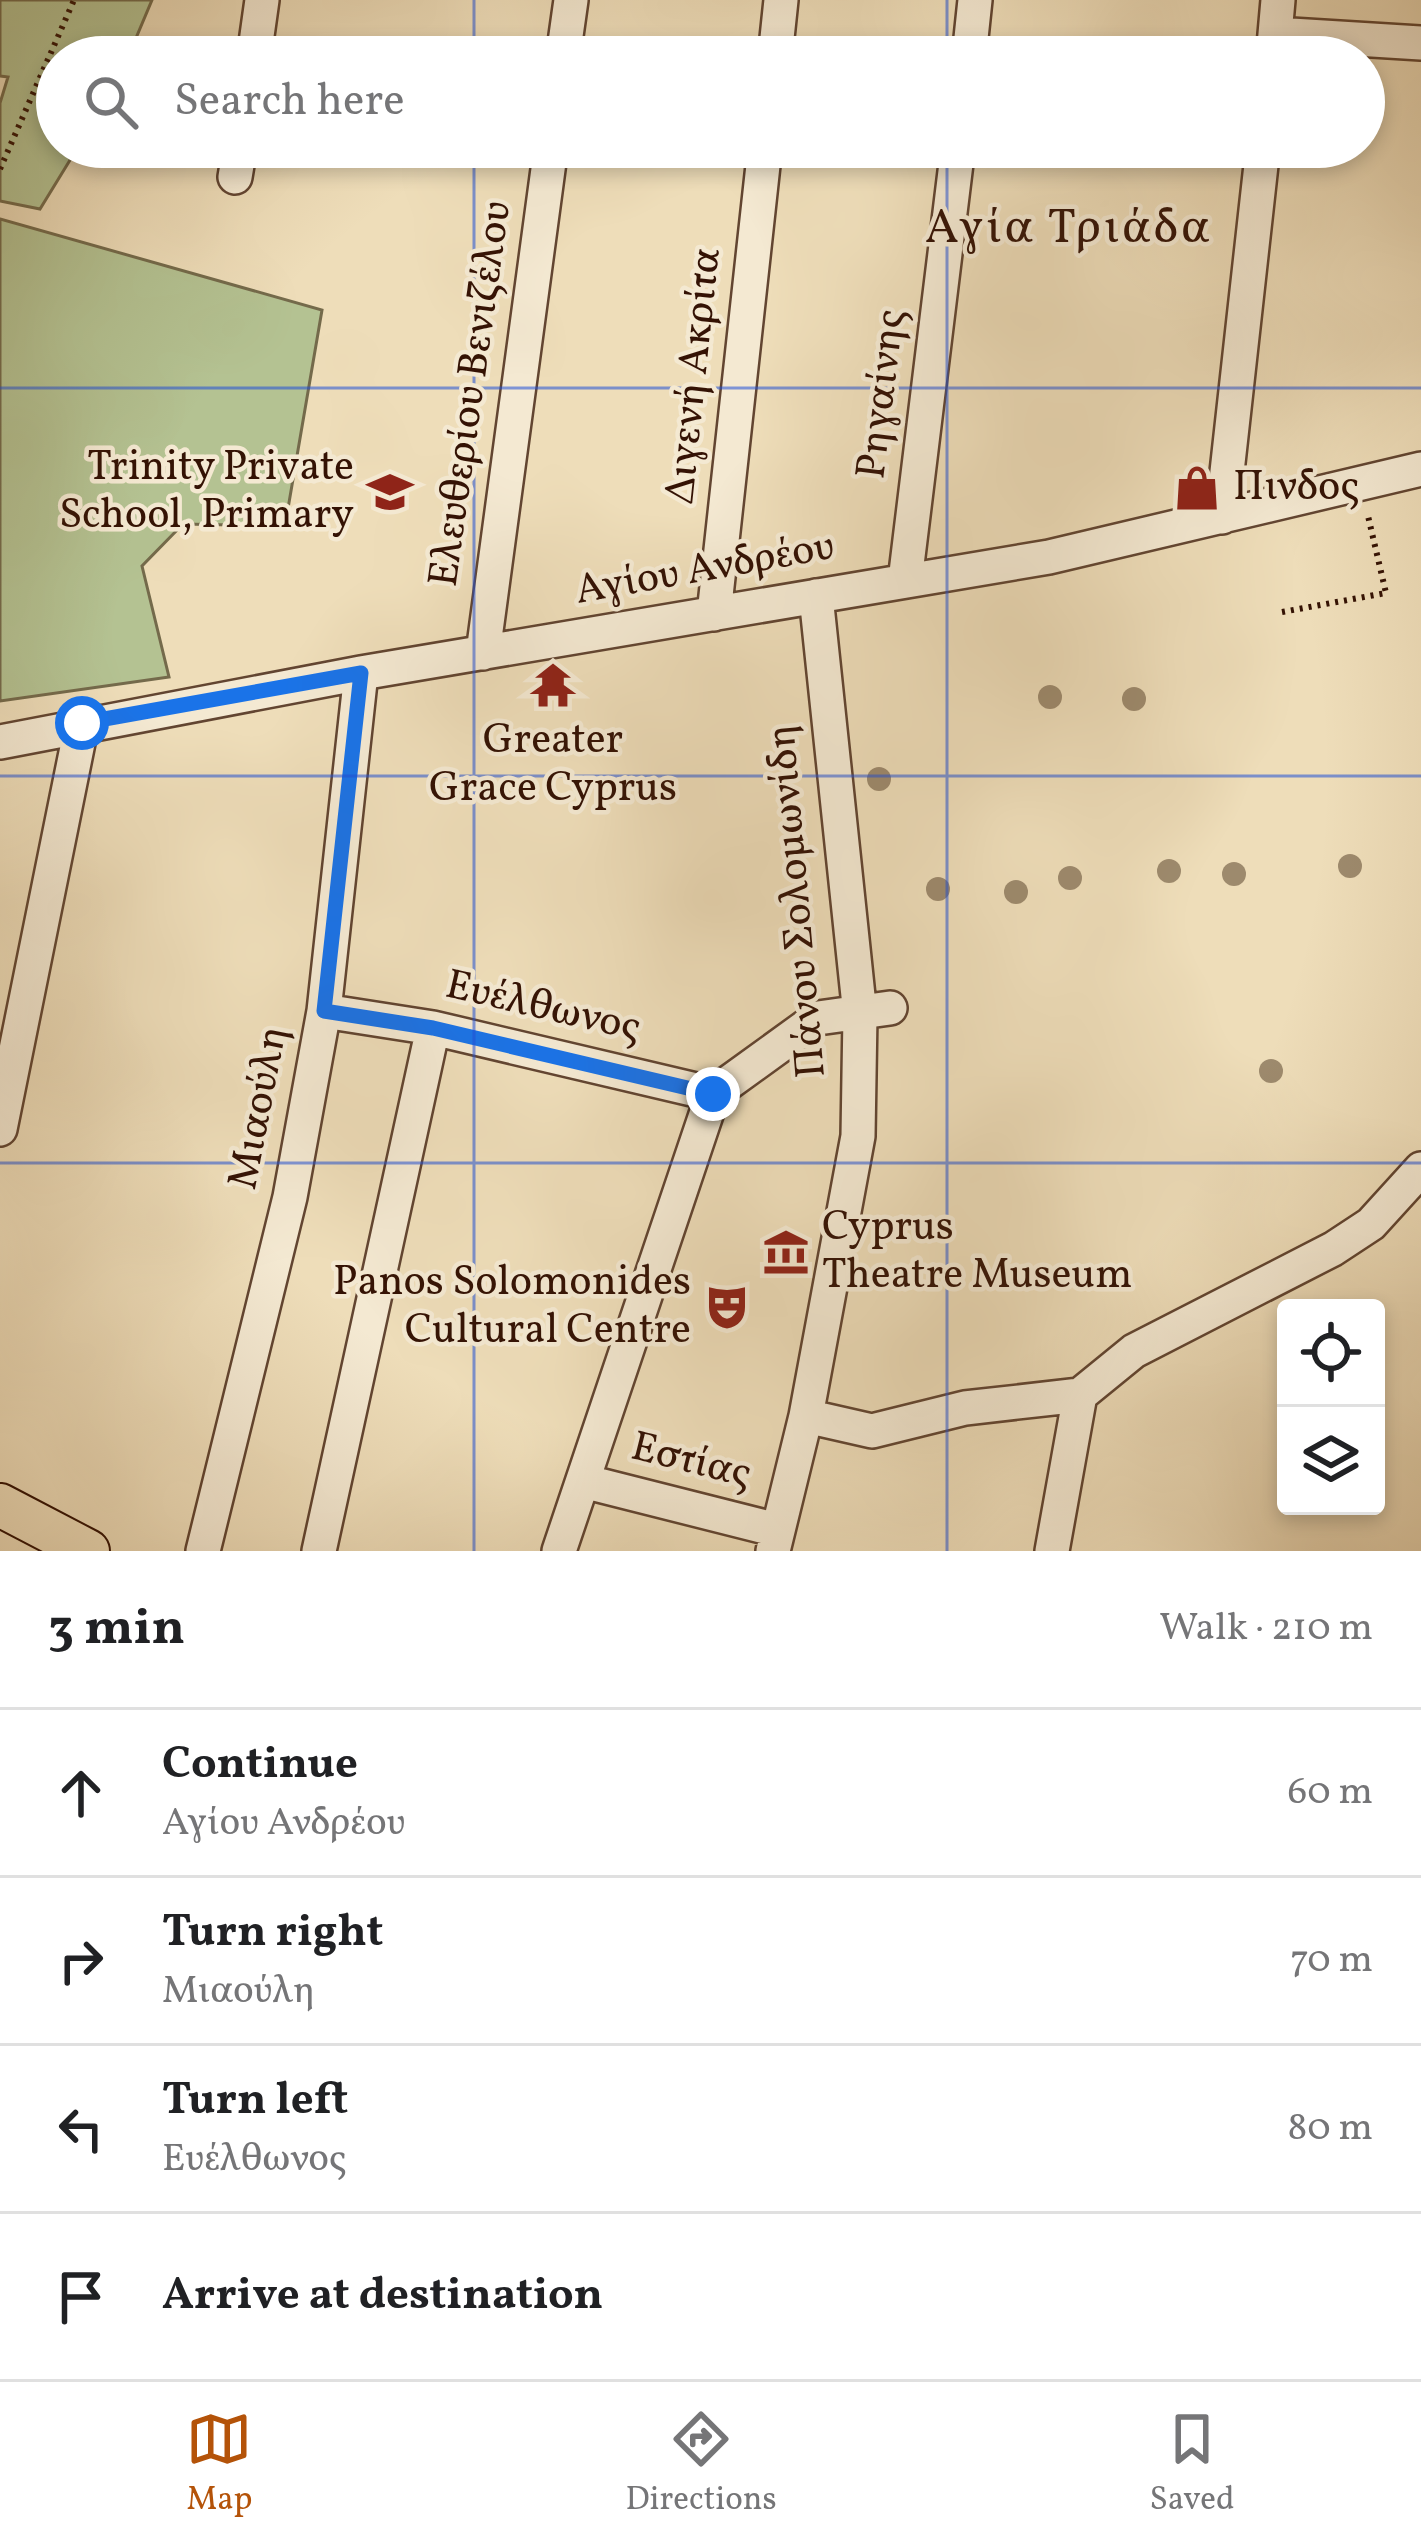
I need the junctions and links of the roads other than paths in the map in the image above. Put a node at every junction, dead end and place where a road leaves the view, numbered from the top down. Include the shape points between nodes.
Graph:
1 (262, 0) edge
2 (571, 0) edge
3 (781, 0) edge
4 (975, 0) edge
5 (1275, 30) edge
6 (257, 36) edge
7 (566, 36) edge
8 (777, 36) edge
9 (971, 36) edge
10 (1342, 36) edge
11 (1385, 40) edge
12 (1421, 43) edge
13 (548, 168) edge
14 (763, 168) edge
15 (955, 168) edge
16 (1261, 168) edge
17 (1421, 470) edge
18 (1222, 517) junction
19 (905, 581) junction
20 (816, 596) junction
21 (714, 614) junction
22 (483, 653) junction
23 (361, 673) junction
24 (82, 723) junction
25 (0, 742) edge
26 (324, 1011) junction
27 (875, 1011) junction
28 (433, 1028) junction
29 (713, 1094) junction
30 (0, 1129) edge
31 (1421, 1169) edge
32 (1080, 1395) junction
33 (806, 1416) junction
34 (583, 1481) junction
35 (0, 1504) edge
36 (775, 1540) edge
37 (88, 1551) edge
38 (203, 1551) edge
39 (319, 1551) edge
40 (559, 1551) edge
41 (1052, 1551) edge

1 - 6 street
2 - 7 street
3 - 8 street
4 - 9 street
5 - 10 street
11 - 12 street
13 - 22 street, Ελευθερίου Βενιζέλου
14 - 21 street, Διγενή Ακρίτα
15 - 19 street, Ρηγαίνης
16 - 18 street
17 - 18 street, Αγίου Ανδρέου
18 - 19 street, Αγίου Ανδρέου
19 - 20 street, Αγίου Ανδρέου
20 - 21 street, Αγίου Ανδρέου
20 - 27 street, Πάνου Σολομωνίδη
21 - 22 street, Αγίου Ανδρέου
22 - 23 street, Αγίου Ανδρέου
23 - 24 street, Αγίου Ανδρέου
23 - 26 street, Μιαούλη
24 - 25 street, Αγίου Ανδρέου
24 - 30 street
26 - 28 street, Ευέλθωνος
26 - 38 street, Μιαούλη via 290,1197
27 - 29 street via 818,1018
27 - 33 street, Πάνου Σολομωνίδη
28 - 29 street, Ευέλθωνος
28 - 39 street
29 - 34 street
31 - 32 street via 1371,1224 1133,1351
32 - 33 street via 965,1408 872,1431
32 - 41 street
33 - 36 street, Πάνου Σολομωνίδη
34 - 36 street, Εστίας
34 - 40 street
35 - 37 main road

